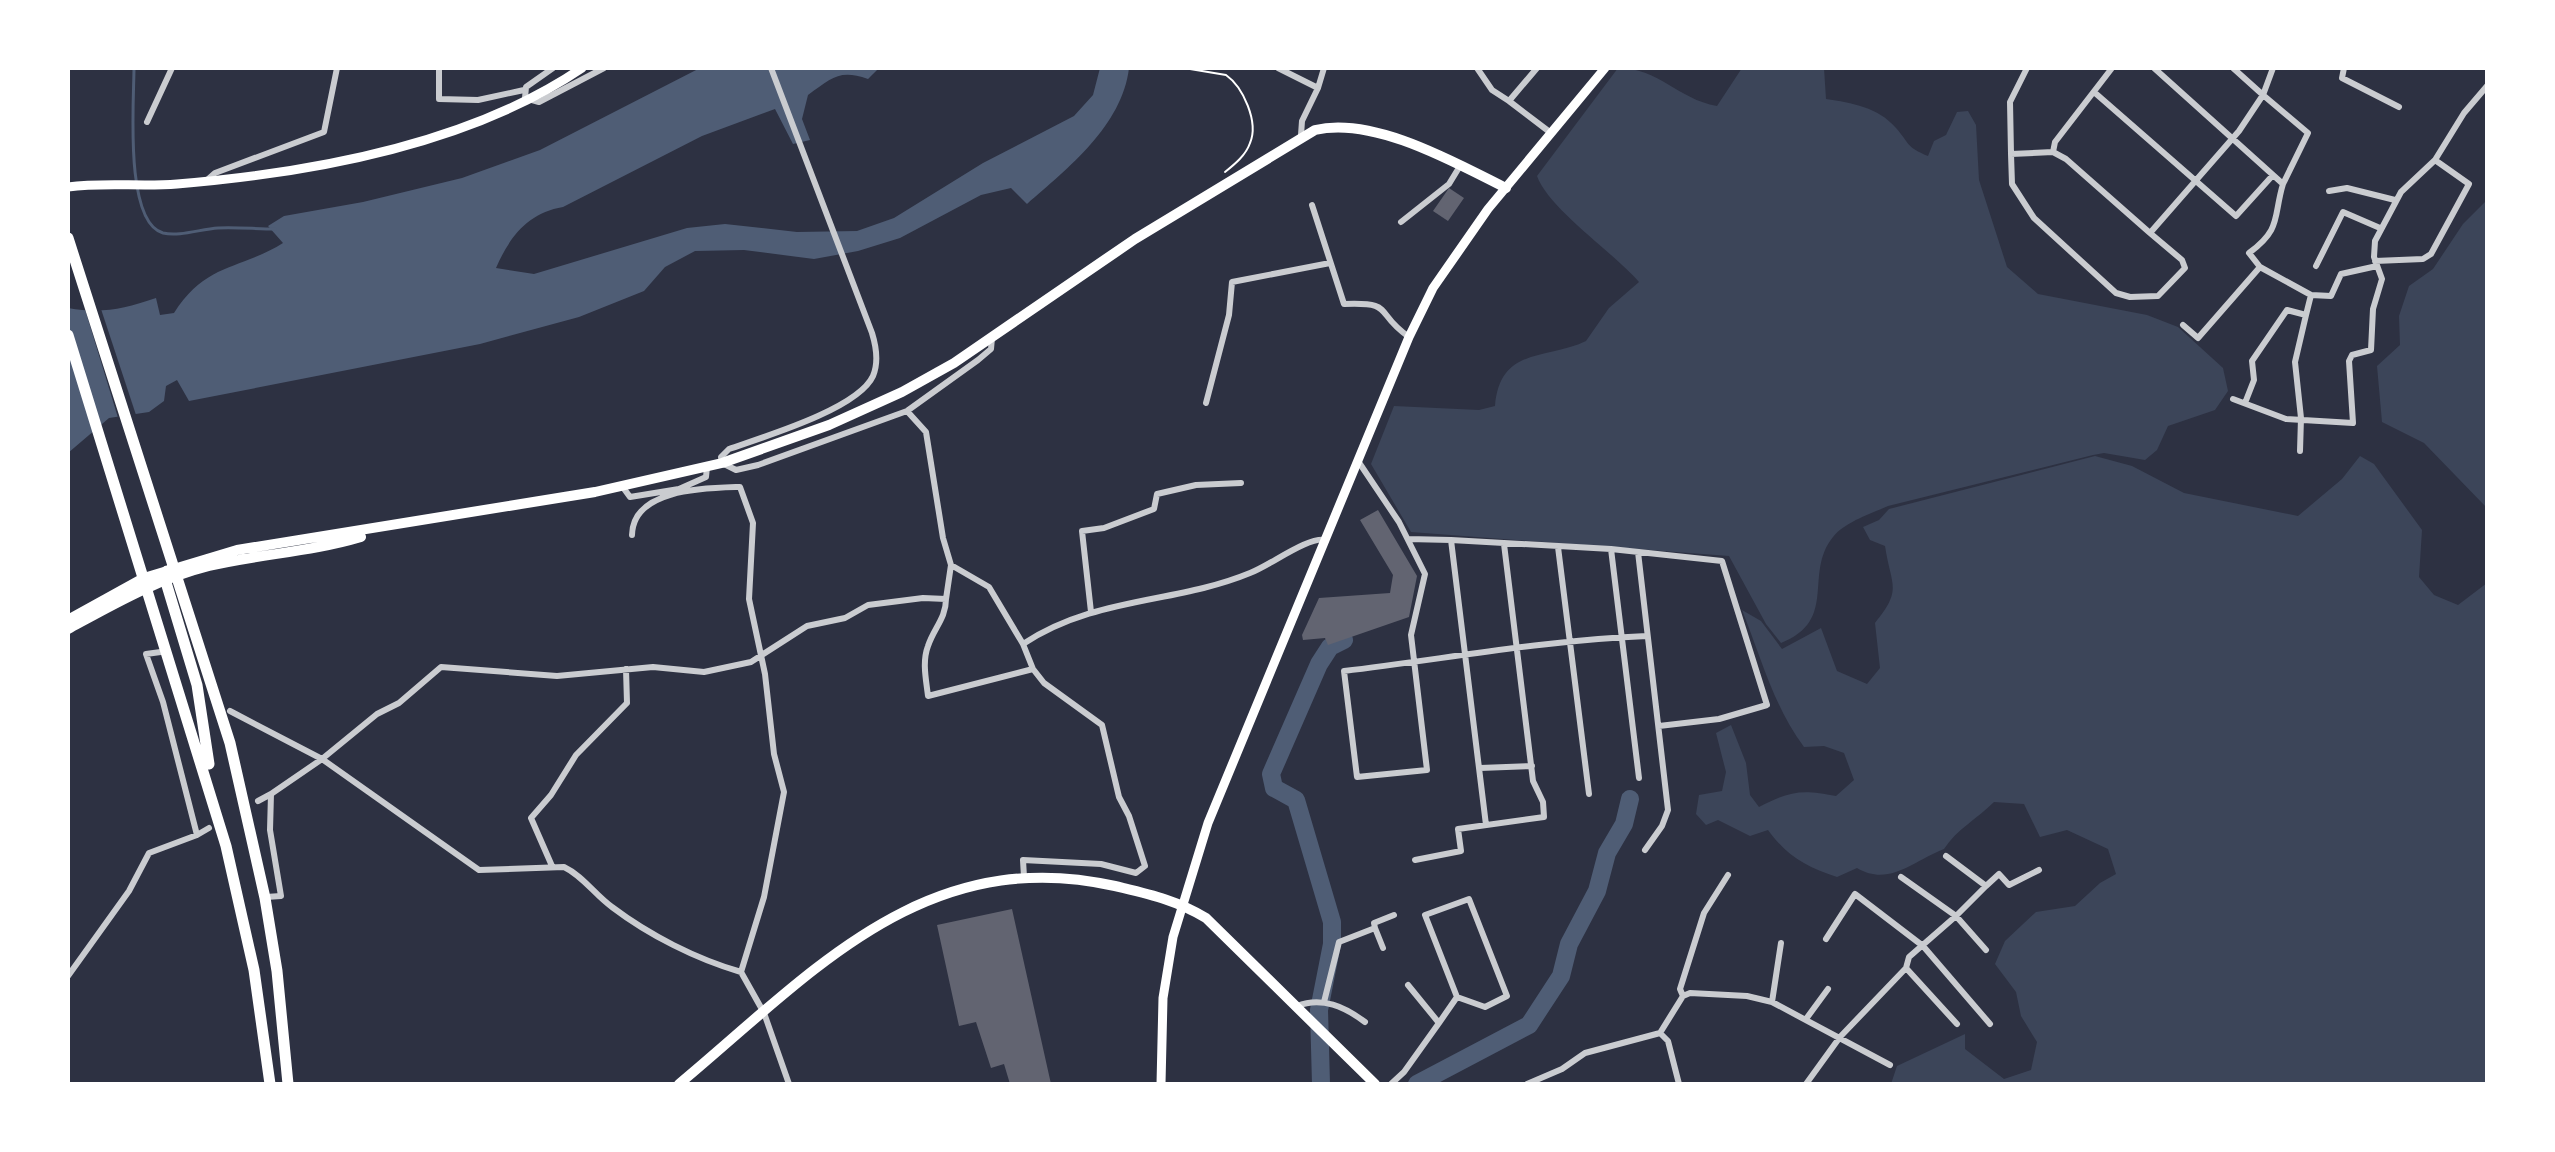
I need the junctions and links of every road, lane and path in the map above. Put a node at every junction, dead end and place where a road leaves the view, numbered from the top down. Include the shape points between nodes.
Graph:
1 (172, 68) edge
2 (337, 68) edge
3 (439, 68) edge
4 (553, 68) edge
5 (582, 68) edge
6 (604, 68) edge
7 (771, 68) edge
8 (1184, 68) edge
9 (1278, 68) edge
10 (1324, 68) edge
11 (1477, 68) edge
12 (1537, 68) edge
13 (1605, 68) edge
14 (2027, 68) edge
15 (2112, 68) edge
16 (2154, 68) edge
17 (2233, 68) edge
18 (2273, 68) edge
19 (2344, 68) edge
20 (2487, 86) edge
21 (1318, 88) junction
22 (2094, 92) junction
23 (525, 94) junction
24 (2263, 95) junction
25 (1509, 101) junction
26 (2399, 107) dead end
27 (147, 122) dead end
28 (1551, 133) junction
29 (1301, 135) junction
30 (2233, 138) junction
31 (2053, 152) junction
32 (2011, 154) junction
33 (2435, 160) junction
34 (1460, 166) junction
35 (1220, 175) dead end
36 (2273, 175) junction
37 (2196, 180) junction
38 (206, 181) junction
39 (2283, 184) junction
40 (68, 187) edge
41 (1506, 188) junction
42 (2329, 191) dead end
43 (2395, 200) junction
44 (1312, 205) dead end
45 (1401, 222) dead end
46 (2380, 228) junction
47 (2150, 233) junction
48 (68, 238) edge
49 (1330, 263) junction
50 (2376, 264) junction
51 (2316, 266) dead end
52 (2260, 267) junction
53 (2311, 295) junction
54 (2306, 315) junction
55 (2183, 325) dead end
56 (68, 335) edge
57 (1409, 337) junction
58 (992, 338) junction
59 (2233, 399) dead end
60 (1206, 403) dead end
61 (2245, 403) junction
62 (907, 411) junction
63 (2301, 418) junction
64 (2300, 451) dead end
65 (1358, 461) junction
66 (722, 463) junction
67 (707, 467) junction
68 (1241, 483) dead end
69 (622, 486) junction
70 (679, 489) junction
71 (632, 535) dead end
72 (1408, 539) junction
73 (1326, 540) junction
74 (1451, 540) junction
75 (1504, 544) junction
76 (1558, 547) junction
77 (1611, 549) junction
78 (1638, 552) junction
79 (951, 565) junction
80 (170, 571) junction
81 (143, 577) junction
82 (946, 599) junction
83 (1091, 612) junction
84 (68, 620) edge
85 (68, 629) edge
86 (1647, 636) junction
87 (1622, 637) junction
88 (1569, 642) junction
89 (1023, 644) junction
90 (1518, 649) junction
91 (168, 651) junction
92 (761, 656) junction
93 (1466, 656) junction
94 (1414, 662) junction
95 (626, 669) junction
96 (1033, 669) junction
97 (230, 711) dead end
98 (1659, 726) junction
99 (322, 759) junction
100 (1532, 766) junction
101 (1480, 768) junction
102 (1639, 778) dead end
103 (212, 792) junction
104 (271, 794) junction
105 (1589, 794) dead end
106 (258, 801) dead end
107 (1486, 825) junction
108 (209, 828) dead end
109 (197, 835) junction
110 (1645, 850) dead end
111 (1946, 856) dead end
112 (1415, 860) dead end
113 (552, 866) junction
114 (2039, 870) dead end
115 (1728, 875) dead end
116 (1024, 877) junction
117 (1901, 877) dead end
118 (1986, 886) junction
119 (265, 898) junction
120 (1182, 903) junction
121 (1394, 915) dead end
122 (1956, 916) junction
123 (1375, 928) junction
124 (1826, 939) dead end
125 (1781, 943) dead end
126 (1923, 946) junction
127 (1383, 948) dead end
128 (1986, 950) dead end
129 (1906, 968) junction
130 (741, 972) junction
131 (68, 976) edge
132 (1408, 985) dead end
133 (1828, 989) dead end
134 (1683, 996) junction
135 (1457, 997) junction
136 (1324, 1002) junction
137 (1772, 1002) junction
138 (1297, 1006) junction
139 (764, 1013) junction
140 (1806, 1019) junction
141 (1365, 1022) dead end
142 (1439, 1023) junction
143 (1957, 1024) dead end
144 (1990, 1024) dead end
145 (1660, 1033) junction
146 (1840, 1037) junction
147 (1890, 1065) dead end
148 (270, 1084) edge
149 (288, 1084) edge
150 (679, 1084) edge
151 (789, 1084) edge
152 (1161, 1084) edge
153 (1375, 1084) edge
154 (1391, 1084) edge
155 (1527, 1084) edge
156 (1679, 1084) edge
157 (1806, 1084) edge

1 - 27 street
2 - 38 street via 324,132
3 - 23 street via 439,99
4 - 23 street
5 - 23 main road
6 - 23 street via 539,102
7 - 66 street via 876,346 873,376 851,397 826,410 729,449
8 - 35 path via 1226,75 1246,101 1250,145
9 - 21 street
10 - 21 street
11 - 25 street via 1492,90
12 - 25 street
13 - 28 main road
14 - 32 street via 2010,102
15 - 22 street
16 - 30 street
17 - 24 street
18 - 24 street
19 - 26 street via 2342,78
20 - 33 street
21 - 29 street
22 - 31 street
22 - 37 street
23 - 38 main road via 456,130 395,147 281,173
24 - 30 street
24 - 39 street via 2308,133
25 - 28 street
28 - 41 main road
29 - 34 main road via 1327,127 1361,128
29 - 58 main road via 1242,177 1135,239
30 - 36 street
30 - 37 street
31 - 32 street
31 - 47 street
32 - 47 street via 2012,184 2034,218 2116,293 2158,296 2185,268
33 - 43 street
33 - 50 street via 2469,184 2431,254
34 - 41 main road
34 - 45 street via 1449,184
36 - 37 street via 2236,216
36 - 39 street
37 - 47 street
38 - 40 main road
39 - 52 street via 2278,217 2265,241 2249,253
41 - 57 main road via 1457,249
42 - 43 street via 2347,188
43 - 46 street
44 - 49 street
46 - 50 street via 2373,248
46 - 51 street via 2343,212
48 - 80 highway
49 - 57 street via 1344,304 1383,308
49 - 60 street via 1232,282
50 - 53 street via 2341,274 2331,296
50 - 63 street via 2382,279 2373,309 2371,350 2352,355 2349,361 2353,423
52 - 53 street
52 - 55 street via 2198,338
53 - 54 street
54 - 61 street via 2287,310 2252,361 2254,380
54 - 63 street via 2295,362
56 - 81 highway
57 - 65 main road
58 - 62 street via 991,349
58 - 66 main road via 862,411
59 - 61 street
61 - 63 street via 2286,419
62 - 66 street via 758,465 736,470
62 - 79 street via 926,432
63 - 64 street
65 - 72 street
65 - 73 main road
66 - 67 main road
67 - 69 main road
67 - 70 street via 706,477
68 - 83 street via 1157,494 1154,509 1082,531
69 - 70 street via 630,497
69 - 80 main road via 237,550
70 - 71 street via 640,512
70 - 92 street via 740,487 755,536 749,599
72 - 74 street
72 - 94 street via 1425,574 1411,635
73 - 83 street via 1307,541 1247,575
73 - 120 main road via 1208,823
74 - 75 street
74 - 93 street
75 - 76 street
75 - 90 street
76 - 77 street
76 - 88 street
77 - 78 street
77 - 87 street
78 - 86 street
78 - 98 street via 1722,561 1767,705 1719,719
79 - 82 street
79 - 89 street via 989,587
80 - 81 main road
80 - 103 highway via 197,685
80 - 119 highway via 230,743
81 - 84 main road
81 - 85 main road
81 - 91 highway
82 - 92 street via 868,605 845,618 807,626
82 - 96 street via 924,660 928,696
83 - 89 street via 1057,623
86 - 87 street
86 - 98 street
87 - 88 street
87 - 102 street
88 - 90 street
88 - 105 street
89 - 96 street
90 - 93 street
90 - 100 street
91 - 103 highway
91 - 109 street via 146,654
92 - 95 street via 704,672
92 - 130 street via 767,717 784,792 764,897
93 - 94 street
93 - 101 street
94 - 94 street via 1427,770 1357,777 1344,671
95 - 99 street via 557,676 441,667
95 - 113 street via 627,703 576,755 531,818
96 - 116 street via 1102,725 1119,797 1145,866 1136,873 1101,864 1023,860
97 - 99 street
98 - 110 street via 1668,810
99 - 104 street
99 - 113 street via 479,870
100 - 101 street
100 - 107 street via 1544,817
101 - 107 street
103 - 148 highway via 240,901
104 - 106 street
104 - 119 street via 270,830 281,896
107 - 112 street via 1458,829 1461,851
108 - 109 street
109 - 131 street via 149,853 129,891
111 - 118 street
113 - 130 street via 574,872 601,899 641,926 715,965
114 - 118 street via 2009,885 1999,874
115 - 134 street via 1704,913 1680,989
116 - 120 main road via 1096,882
116 - 139 main road via 932,897 890,917
117 - 122 street
118 - 122 street
119 - 149 highway
120 - 138 main road via 1206,918
120 - 152 main road via 1163,998
121 - 123 street via 1374,923
122 - 126 street
122 - 128 street
123 - 127 street
123 - 136 street via 1339,942
124 - 126 street via 1855,894
125 - 137 street
126 - 129 street via 1909,957
126 - 144 street
129 - 143 street
129 - 146 street
130 - 139 street
132 - 142 street
133 - 140 street
134 - 137 street via 1747,996
134 - 145 street
135 - 135 street via 1485,1007 1507,996 1469,899 1425,915
135 - 142 street
136 - 138 street
136 - 141 street
137 - 140 street
138 - 153 main road
139 - 150 main road
139 - 151 street
140 - 146 street
142 - 154 street
145 - 155 street via 1585,1053
145 - 156 street via 1668,1041
146 - 147 street
146 - 157 street

